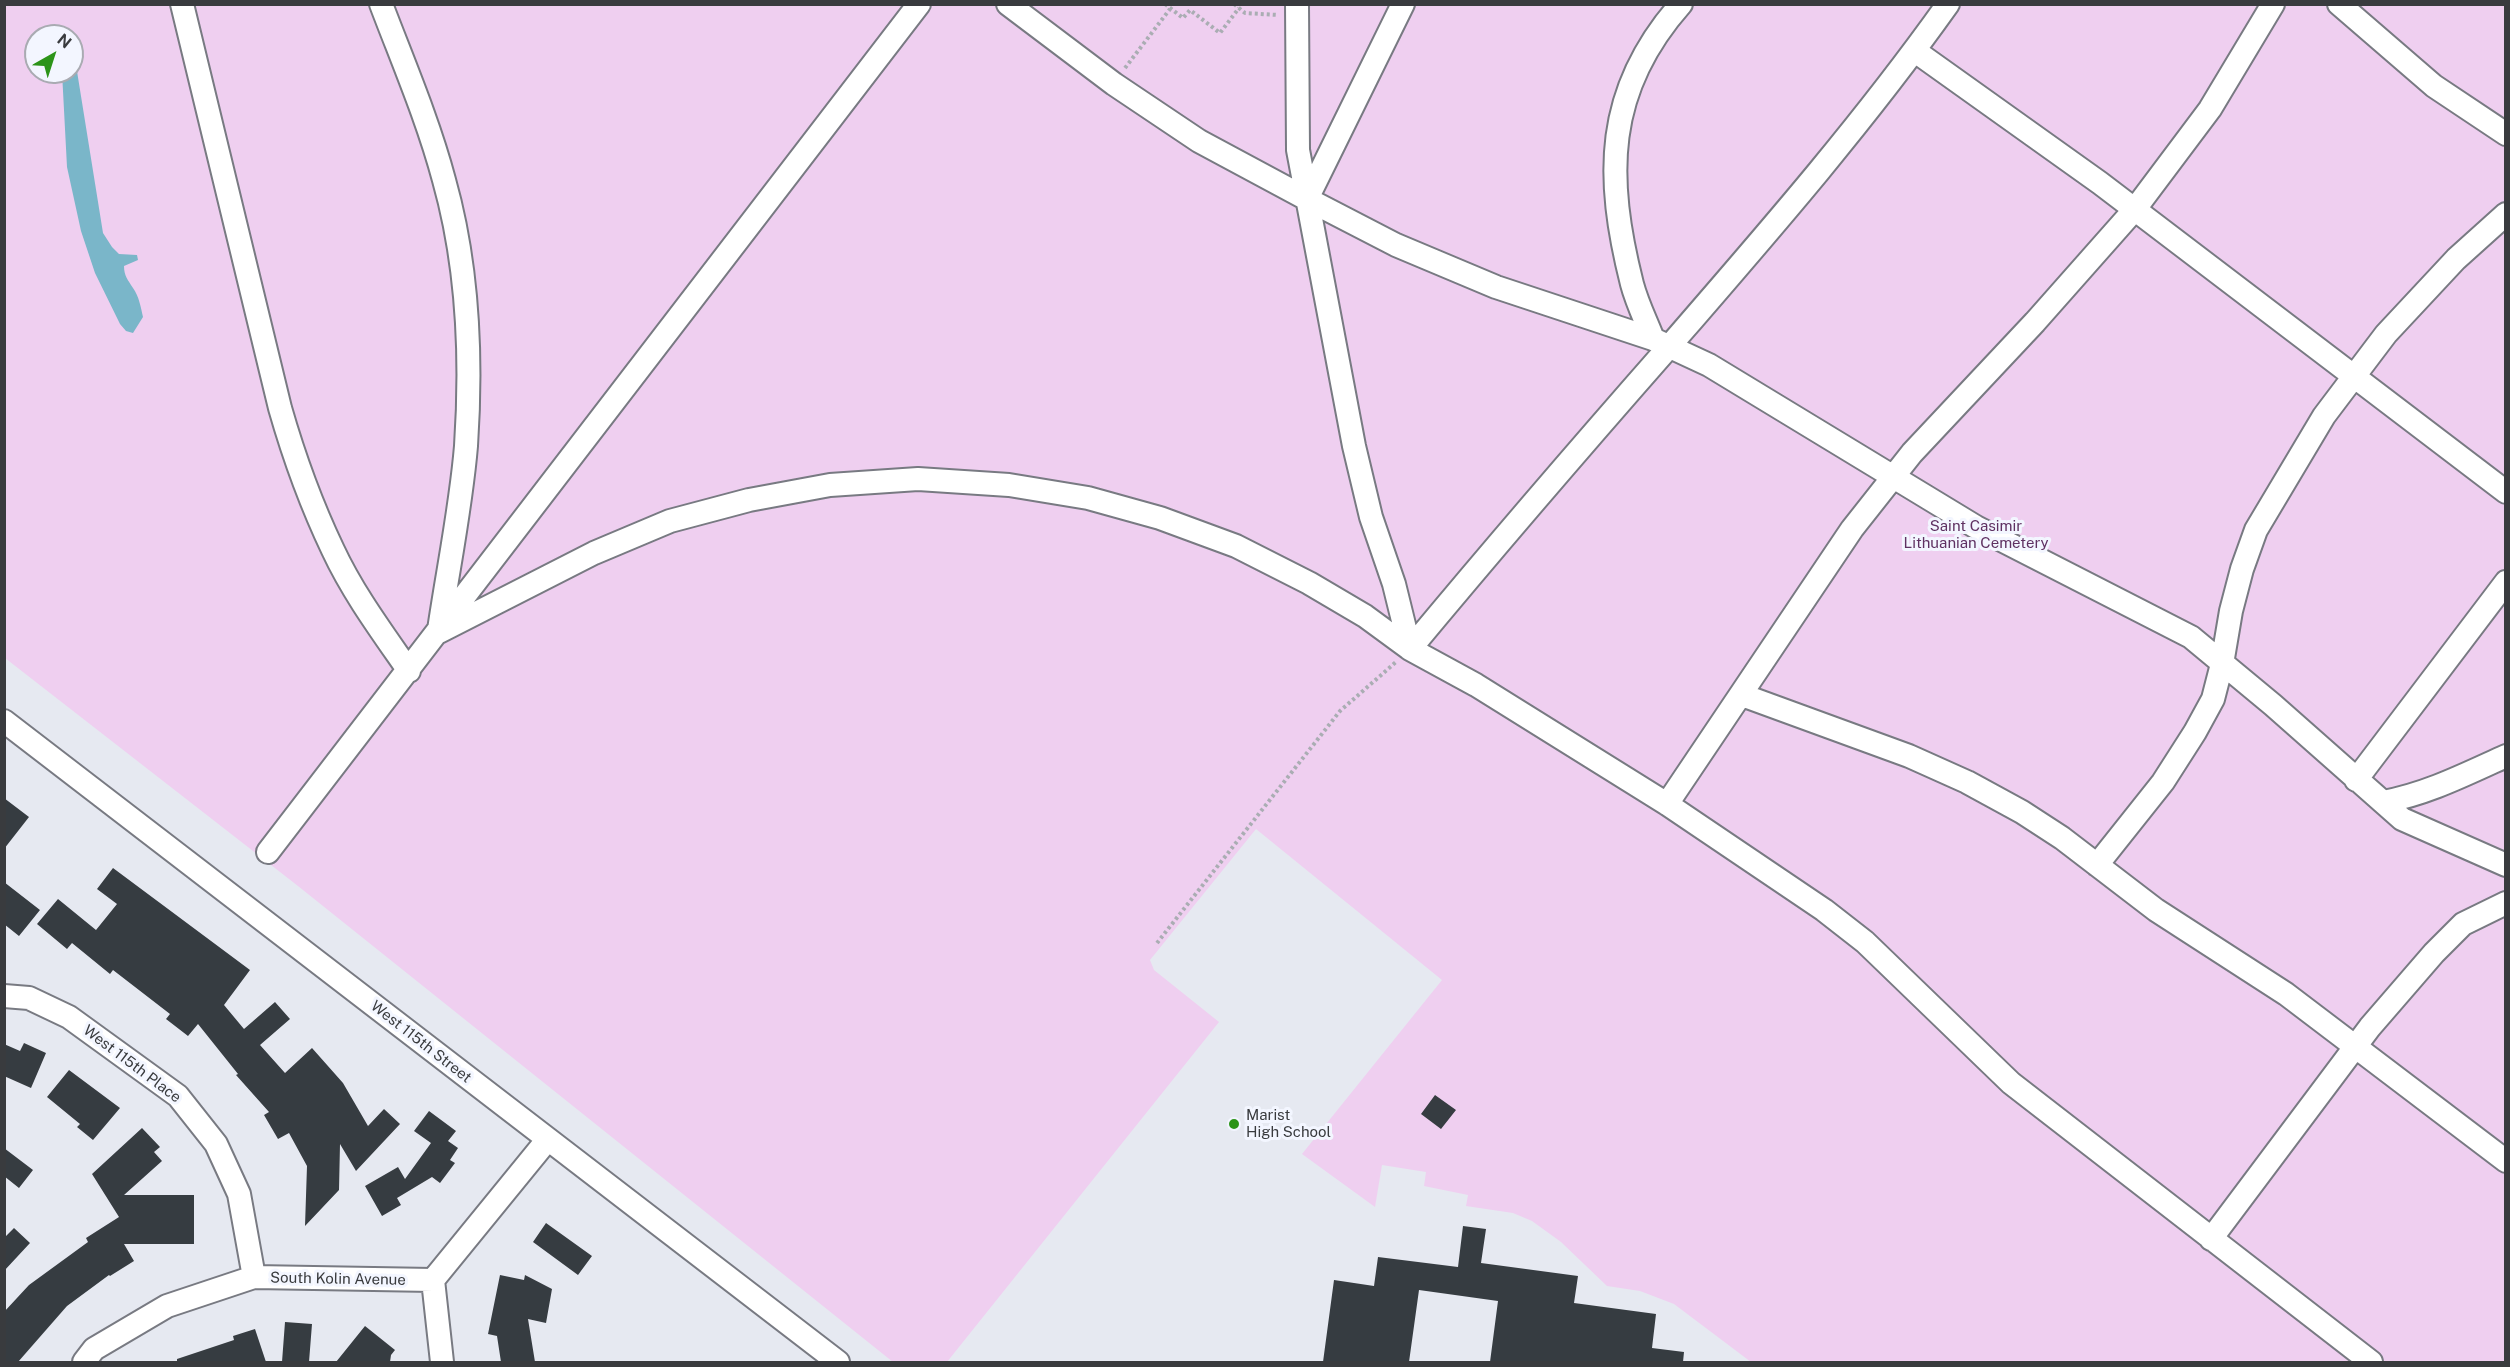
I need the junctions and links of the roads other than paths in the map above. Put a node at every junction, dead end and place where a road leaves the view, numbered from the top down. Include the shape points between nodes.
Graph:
1 (182, 4) edge
2 (381, 4) edge
3 (919, 4) edge
4 (1008, 4) edge
5 (1403, 4) edge
6 (1681, 4) edge
7 (1948, 4) edge
8 (2273, 4) edge
9 (2339, 4) edge
10 (1297, 10) edge
11 (1915, 51) junction
12 (2505, 134) edge
13 (1307, 199) junction
14 (2135, 209) junction
15 (2505, 214) edge
16 (1661, 343) junction
17 (2354, 375) junction
18 (1893, 476) junction
19 (2505, 492) edge
20 (2505, 582) edge
21 (439, 632) junction
22 (1410, 649) junction
23 (2222, 664) junction
24 (409, 671) junction
25 (1742, 694) junction
26 (4, 721) edge
27 (2505, 756) edge
28 (2356, 780) junction
29 (2383, 802) junction
30 (1667, 804) junction
31 (268, 852) dead end
32 (2097, 865) junction
33 (2505, 865) edge
34 (2505, 903) edge
35 (4, 996) edge
36 (2356, 1047) junction
37 (548, 1139) junction
38 (2505, 1161) edge
39 (2211, 1239) junction
40 (254, 1277) junction
41 (433, 1280) junction
42 (84, 1362) edge
43 (442, 1362) edge
44 (838, 1362) edge
45 (2371, 1362) edge

1 - 24 street via 297,466 333,551
2 - 21 street via 445,181 466,304 466,447
3 - 21 street
4 - 13 street via 1114,84 1199,141
5 - 13 street
6 - 16 street via 1665,22 1624,98 1614,164 1633,285
7 - 11 street
8 - 14 street via 2210,108
9 - 12 street via 2434,86
10 - 13 street via 1298,150
11 - 14 street
11 - 16 street via 1719,291
13 - 16 street via 1396,245 1486,282
13 - 22 street via 1354,446
14 - 17 street
14 - 18 street
15 - 17 street via 2441,274
16 - 18 street via 1709,365
16 - 22 street
17 - 19 street
17 - 23 street via 2256,530 2231,611
18 - 23 street via 1976,526 2192,637
18 - 25 street via 1852,529
20 - 28 street
21 - 22 street via 594,552 670,521 749,500 830,485 918,479 1009,485 1088,498 1160,518 1236,546 1309,583 1365,616
21 - 24 street
22 - 30 street via 1476,685
23 - 28 street
23 - 32 street via 2213,699 2195,732 2163,782
24 - 31 street
25 - 30 street
25 - 32 street via 1909,756 1967,782 2022,812
26 - 37 street, West 115th Street
27 - 29 street via 2444,784
28 - 29 street
29 - 33 street via 2402,819
30 - 39 street via 1865,942 2011,1083
32 - 36 street via 2156,910 2286,994
34 - 36 street via 2463,924
35 - 40 street, West 115th Place via 29,998 69,1017 178,1096 216,1144 239,1194
36 - 38 street
36 - 39 street
37 - 41 street
37 - 44 street, West 115th Street
39 - 45 street
40 - 41 street, South Kolin Avenue
40 - 42 street, South Kolin Avenue via 167,1306 94,1349
41 - 43 street

